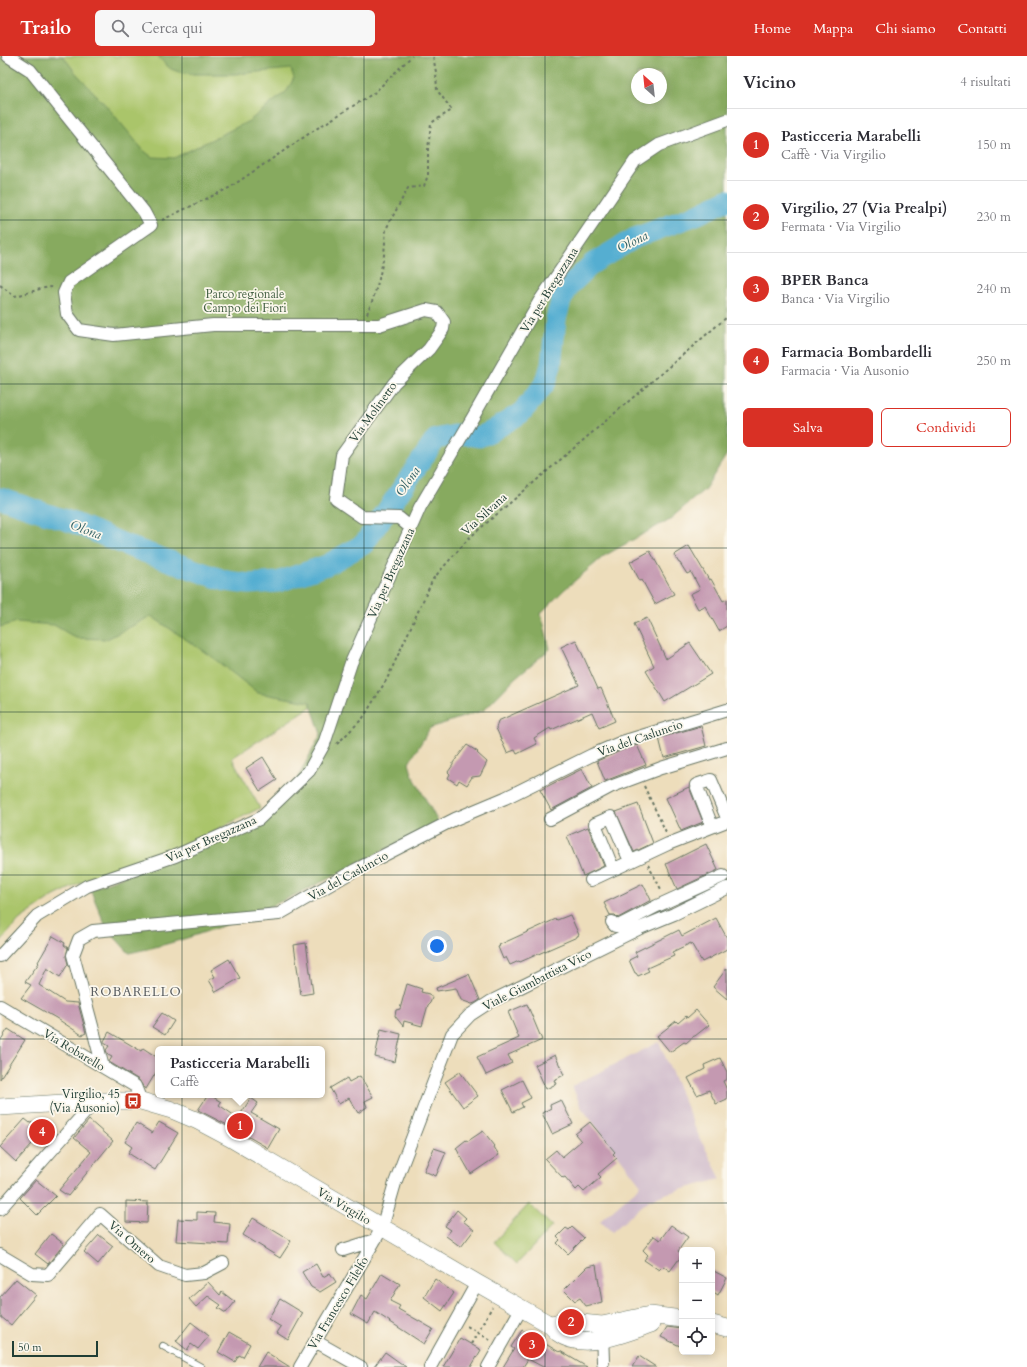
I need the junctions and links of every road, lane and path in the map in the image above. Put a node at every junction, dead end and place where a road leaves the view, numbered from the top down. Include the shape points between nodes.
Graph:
1 (8, 56) edge
2 (412, 56) edge
3 (433, 56) edge
4 (727, 120) edge
5 (151, 225) junction
6 (0, 285) edge
7 (64, 293) junction
8 (727, 317) edge
9 (363, 324) junction
10 (411, 528) junction
11 (727, 710) edge
12 (336, 744) dead end
13 (727, 748) edge
14 (640, 776) junction
15 (720, 800) junction
16 (704, 806) junction
17 (550, 819) dead end
18 (727, 819) edge
19 (712, 826) junction
20 (621, 839) junction
21 (670, 843) junction
22 (604, 846) junction
23 (643, 855) junction
24 (630, 861) junction
25 (613, 870) junction
26 (723, 876) dead end
27 (591, 880) dead end
28 (727, 888) edge
29 (667, 899) junction
30 (674, 914) junction
31 (612, 922) dead end
32 (0, 956) edge
33 (0, 1006) edge
34 (102, 1067) junction
35 (95, 1101) junction
36 (141, 1101) junction
37 (0, 1106) edge
38 (0, 1209) edge
39 (379, 1234) junction
40 (343, 1250) dead end
41 (0, 1255) edge
42 (223, 1264) dead end
43 (477, 1283) junction
44 (491, 1308) dead end
45 (521, 1308) junction
46 (677, 1318) edge
47 (457, 1320) junction
48 (715, 1325) edge
49 (727, 1328) edge
50 (477, 1332) junction
51 (602, 1332) junction
52 (315, 1342) junction
53 (471, 1344) dead end
54 (163, 1346) dead end
55 (500, 1346) junction
56 (604, 1365) edge
57 (200, 1367) edge
58 (300, 1367) edge
59 (361, 1367) edge
60 (430, 1367) edge
61 (488, 1367) edge

1 - 5 street via 30,70 144,212
2 - 5 path via 374,93 230,188
3 - 9 path via 437,90 452,110 431,123 428,175 424,186 408,188 386,229 379,279
4 - 10 street, Via per Bregazzana via 659,144 634,161 539,302 420,507
5 - 7 street via 69,282
6 - 7 path via 14,296 52,286
7 - 9 street via 67,314 79,330 114,336 213,325
8 - 12 path, Via Silvana via 469,538 433,579 386,679 364,718
9 - 10 street, Via Molinetto via 378,325 426,310 437,312 444,322 439,336 394,383 342,455 336,499 362,517 399,518
10 - 32 street, Via per Bregazzana via 351,662 324,744 309,771 259,819 175,856 87,886 37,916
11 - 34 street, Via del Casluncio via 622,742 592,755 509,796 455,819 355,870 279,914 93,931 78,940 73,956
13 - 14 street
14 - 17 street via 610,787
14 - 21 path
15 - 16 street
15 - 16 street via 711,780 696,785
15 - 18 street
16 - 19 street
18 - 19 street
19 - 21 street
20 - 22 street
20 - 22 street via 611,817 595,824
20 - 24 street
21 - 23 street
22 - 25 street
23 - 24 street
23 - 29 path
24 - 25 street
25 - 27 street
26 - 29 street
28 - 30 street, Viale Giambattista Vico
29 - 30 street
29 - 31 street via 618,926
30 - 39 street, Viale Giambattista Vico via 640,928 490,1002 470,1015 452,1034 395,1183
33 - 34 street, Via Robarello
34 - 36 street, Via Robarello via 135,1086
35 - 36 main road, Via Virgilio
35 - 37 main road, Via Virgilio
35 - 38 street
36 - 39 main road, Via Virgilio via 172,1110 230,1138
39 - 40 street, Via Francesco Filelfo
39 - 43 main road, Via Virgilio
39 - 52 street, Via Francesco Filelfo
41 - 42 street, Via Omero via 32,1274 48,1275 100,1214 159,1266 185,1275 204,1273
43 - 45 main road, Via Virgilio
43 - 47 street
44 - 50 path
45 - 51 main road, Via Virgilio via 549,1324 565,1337 582,1341
45 - 55 street
46 - 51 main road, Via Virgilio
47 - 50 path
47 - 60 street
48 - 49 main road
50 - 53 path
50 - 55 path
51 - 56 street
52 - 58 street, Via Francesco Filelfo
52 - 59 street
54 - 57 lane
55 - 61 street

